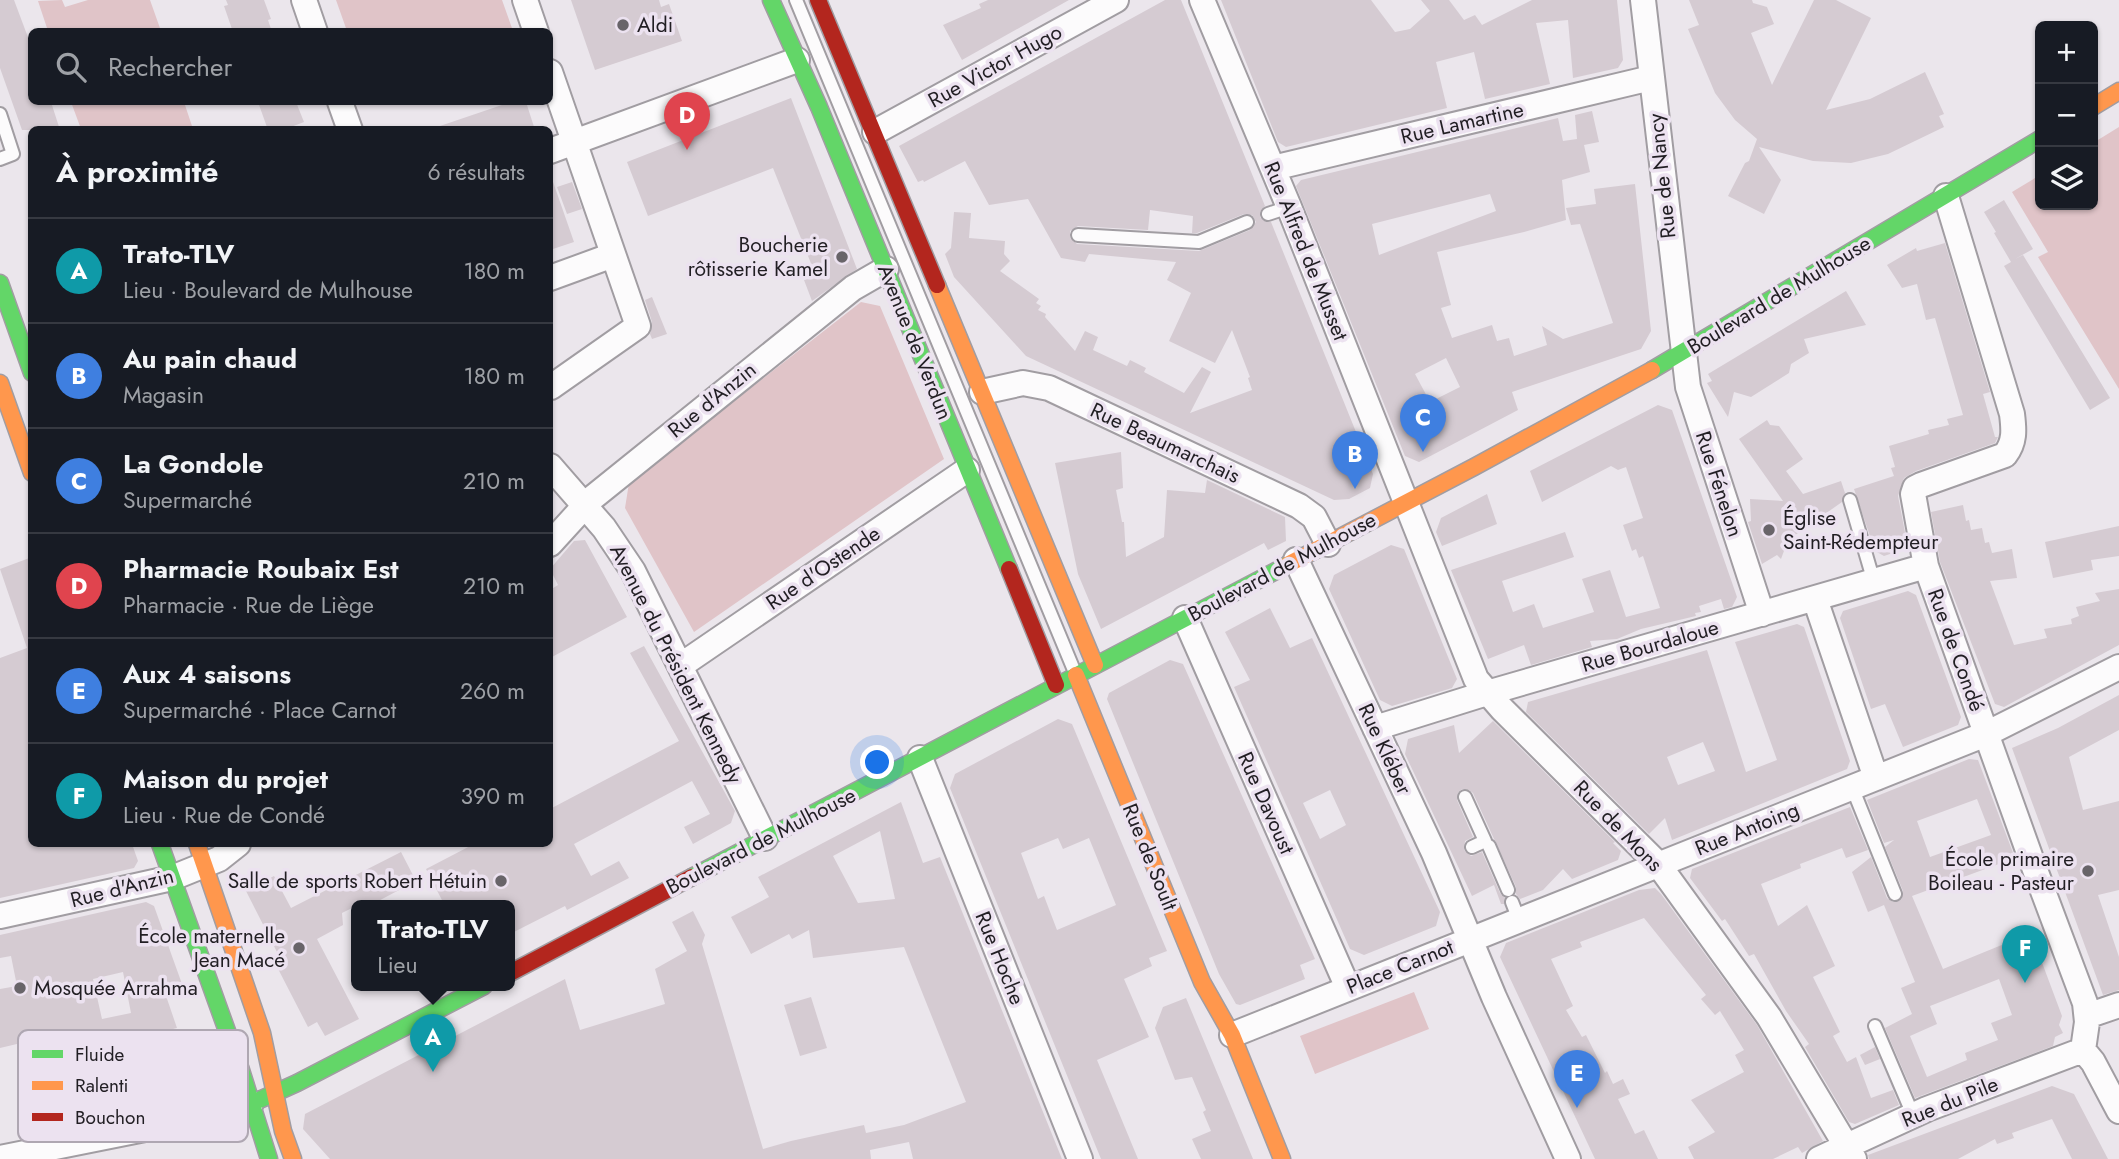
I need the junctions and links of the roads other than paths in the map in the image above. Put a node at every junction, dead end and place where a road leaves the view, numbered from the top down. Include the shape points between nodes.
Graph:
1 (304, 0) edge
2 (525, 0) edge
3 (771, 0) edge
4 (796, 0) edge
5 (818, 0) edge
6 (1116, 0) edge
7 (1202, 0) edge
8 (1643, 0) edge
9 (314, 28) edge
10 (535, 28) edge
11 (797, 60) junction
12 (1651, 78) junction
13 (553, 81) edge
14 (2119, 91) edge
15 (2098, 104) edge
16 (341, 105) edge
17 (0, 114) edge
18 (349, 126) edge
19 (874, 132) junction
20 (2035, 142) edge
21 (574, 143) junction
22 (553, 150) edge
23 (0, 159) edge
24 (1273, 168) junction
25 (1946, 196) junction
26 (1247, 222) dead end
27 (1078, 235) dead end
28 (613, 255) junction
29 (886, 270) junction
30 (553, 277) edge
31 (1, 290) edge
32 (1682, 353) junction
33 (28, 362) edge
34 (0, 383) edge
35 (553, 386) edge
36 (982, 392) junction
37 (28, 462) edge
38 (553, 469) edge
39 (967, 470) junction
40 (1850, 500) dead end
41 (1405, 503) junction
42 (585, 504) junction
43 (553, 541) edge
44 (1328, 544) junction
45 (1296, 560) junction
46 (1926, 566) junction
47 (1874, 582) junction
48 (1815, 599) junction
49 (1762, 614) junction
50 (1185, 618) junction
51 (1095, 665) junction
52 (680, 666) junction
53 (2119, 667) edge
54 (1076, 675) junction
55 (1056, 685) junction
56 (1487, 693) junction
57 (1375, 728) junction
58 (1986, 734) junction
59 (920, 758) junction
60 (1875, 778) junction
61 (1852, 787) junction
62 (1465, 797) dead end
63 (765, 838) junction
64 (1489, 846) dead end
65 (161, 847) edge
66 (234, 847) edge
67 (1472, 847) dead end
68 (200, 855) edge
69 (1658, 864) junction
70 (172, 878) junction
71 (1895, 894) dead end
72 (1513, 904) junction
73 (0, 916) edge
74 (1469, 939) junction
75 (515, 969) edge
76 (1348, 988) junction
77 (474, 991) edge
78 (2119, 1005) edge
79 (2087, 1016) junction
80 (1875, 1027) dead end
81 (225, 1030) edge
82 (1232, 1035) junction
83 (2083, 1050) junction
84 (275, 1092) junction
85 (248, 1094) edge
86 (251, 1103) junction
87 (248, 1104) edge
88 (2119, 1111) edge
89 (1913, 1115) junction
90 (80, 1142) edge
91 (1850, 1152) edge
92 (0, 1158) edge
93 (269, 1159) edge
94 (293, 1159) edge
95 (1080, 1159) edge
96 (1282, 1159) edge
97 (1568, 1159) edge
98 (1819, 1159) edge

1 - 9 street
2 - 10 street
3 - 11 street, Avenue de Verdun
4 - 54 lane
5 - 19 street, Avenue de Verdun
6 - 19 street, Rue Victor Hugo
7 - 24 street, Rue Alfred de Musset
8 - 12 street, Rue de Nancy
11 - 21 street
11 - 29 street, Avenue de Verdun
12 - 24 street, Rue Lamartine
12 - 32 street, Rue de Nancy
13 - 21 street
14 - 15 street
16 - 18 street
17 - 23 lane via 13,154
19 - 36 street, Avenue de Verdun
20 - 25 street, Boulevard de Mulhouse
21 - 22 street
21 - 28 street
24 - 41 street, Rue Alfred de Musset via 1279,210
25 - 32 street, Boulevard de Mulhouse
25 - 46 street, Rue de Condé via 2014,432 2005,455 1915,488
26 - 27 lane via 1199,242
28 - 30 street
28 - 35 street via 638,326
29 - 39 street, Avenue de Verdun
29 - 42 street, Rue d'Anzin via 853,288
31 - 33 street
32 - 41 street, Boulevard de Mulhouse
32 - 49 street, Rue Fénelon via 1688,387
34 - 37 street
36 - 44 street, Rue Beaumarchais via 1023,383 1049,388 1299,506 1314,517
36 - 51 street, Avenue de Verdun
38 - 42 street, Avenue du Président Kennedy
39 - 52 street, Rue d'Ostende
39 - 55 street, Avenue de Verdun
40 - 47 lane
41 - 44 street, Boulevard de Mulhouse
41 - 56 street, Rue de Mons via 1470,667
42 - 43 street, Rue d'Anzin
42 - 52 street, Avenue du Président Kennedy via 633,571
44 - 45 street, Boulevard de Mulhouse
45 - 50 street, Boulevard de Mulhouse
45 - 57 street, Rue Kléber
46 - 47 street, Rue Bourdaloue
46 - 58 street, Rue de Condé
47 - 48 street, Rue Bourdaloue
48 - 49 street, Rue Bourdaloue
48 - 60 street
49 - 56 street, Rue Bourdaloue
50 - 51 street, Boulevard de Mulhouse
50 - 76 street, Rue Davoust
51 - 54 street, Boulevard de Mulhouse
52 - 63 street, Avenue du Président Kennedy
53 - 58 street, Rue Antoing
54 - 55 street, Boulevard de Mulhouse
54 - 82 street, Rue de Soult via 1205,989
55 - 59 street, Boulevard de Mulhouse
56 - 57 street, Rue Bourdaloue
56 - 69 street, Rue de Mons
57 - 74 street, Rue Kléber via 1446,859
58 - 60 street, Rue Antoing
58 - 79 street, Rue de Condé
59 - 63 street, Boulevard de Mulhouse
59 - 95 street, Rue Hoche
60 - 61 street, Rue Antoing
61 - 69 street, Rue Antoing
61 - 71 lane
62 - 67 lane via 1485,841
63 - 75 street, Boulevard de Mulhouse
64 - 72 lane
65 - 70 street
66 - 68 street, Rue d'Anzin via 219,859
68 - 70 street, Rue d'Anzin
68 - 84 street via 260,1025
69 - 72 street, Rue Antoing
69 - 91 street, Rue de Mons via 1769,1017
70 - 73 street, Rue d'Anzin
70 - 81 street
72 - 74 street, Rue Antoing
74 - 76 street, Place Carnot
74 - 97 street, Place Carnot
76 - 82 street, Place Carnot
77 - 84 street
78 - 79 street
79 - 83 street, Rue de Condé
80 - 89 lane
82 - 96 street
83 - 88 street
83 - 89 street, Rue du Pile
84 - 86 street
84 - 94 street
85 - 86 street
86 - 87 street
86 - 93 street
89 - 91 street, Rue du Pile
90 - 92 street
91 - 98 street, Rue du Pile

